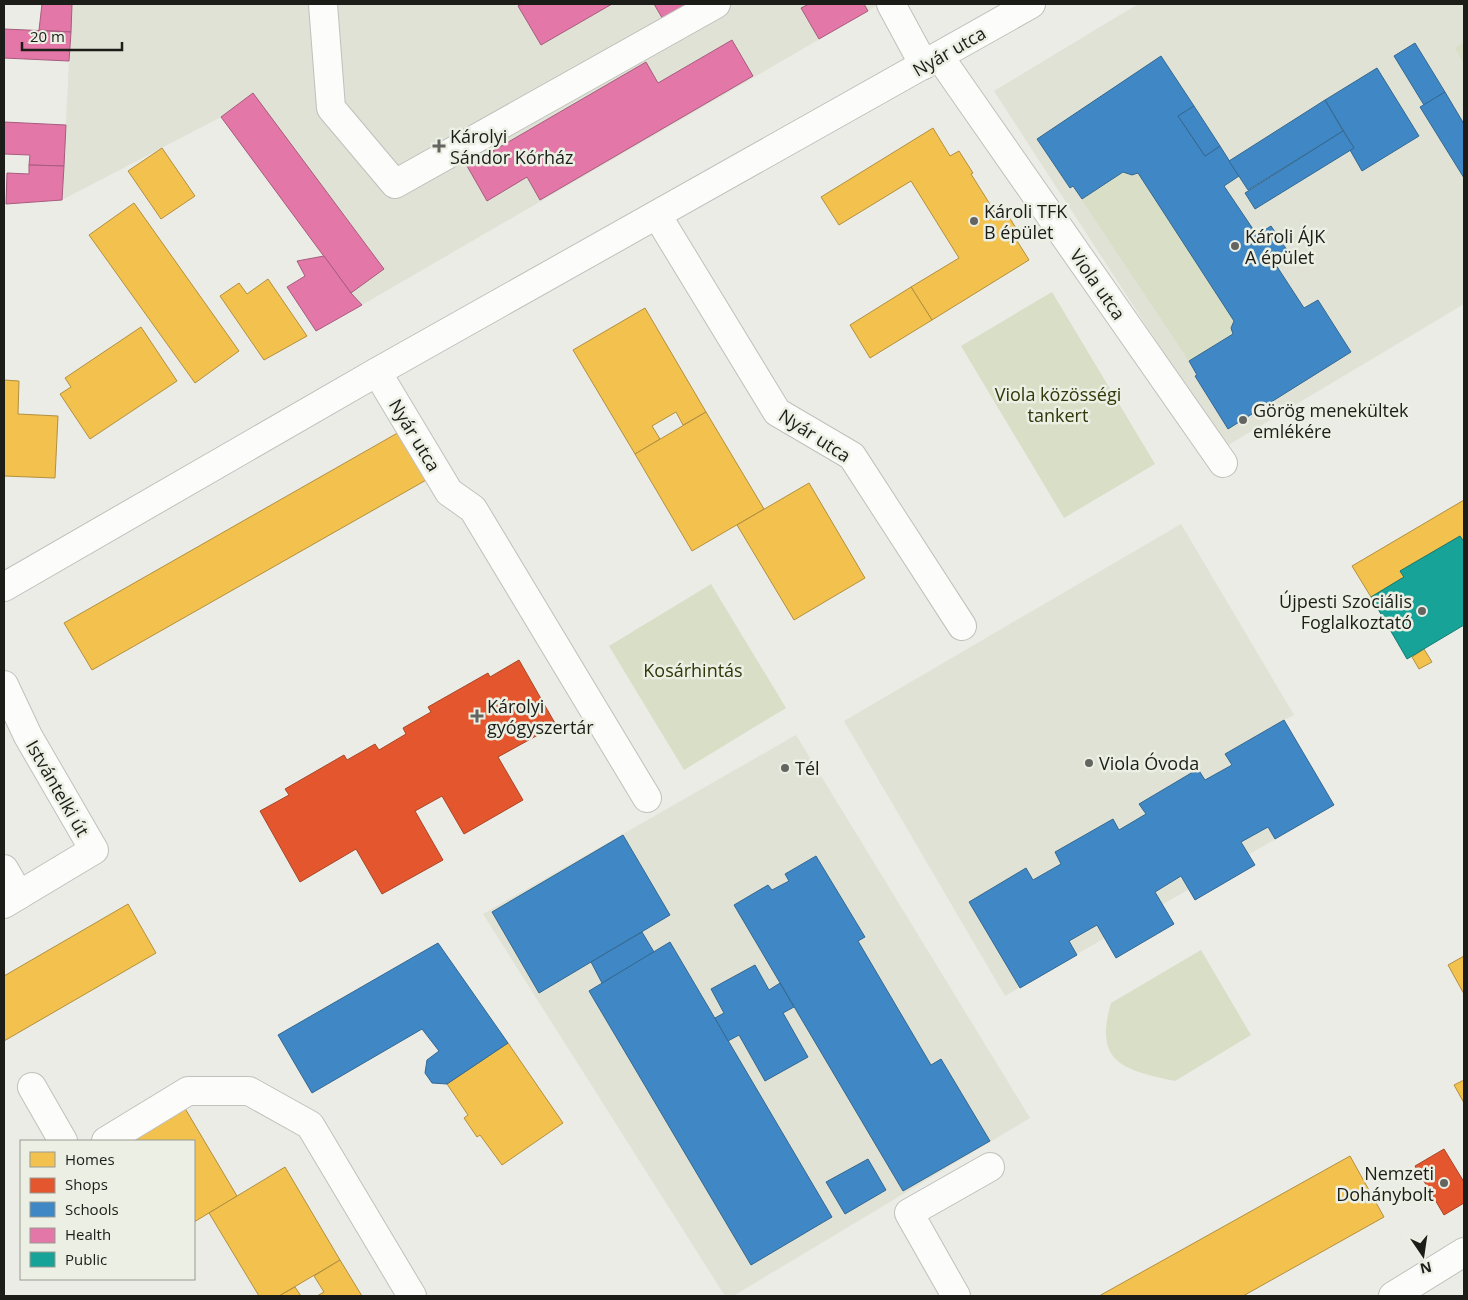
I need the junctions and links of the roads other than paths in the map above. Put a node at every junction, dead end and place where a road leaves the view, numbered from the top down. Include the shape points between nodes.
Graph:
1 (323, 4) edge
2 (716, 4) edge
3 (891, 4) edge
4 (1031, 4) edge
5 (932, 60) junction
6 (657, 216) junction
7 (377, 372) junction
8 (1223, 463) dead end
9 (4, 587) edge
10 (962, 626) dead end
11 (4, 685) edge
12 (646, 798) dead end
13 (4, 869) edge
14 (11, 899) edge
15 (32, 1087) dead end
16 (63, 1140) edge
17 (108, 1140) edge
18 (990, 1167) dead end
19 (1464, 1252) edge
20 (412, 1296) edge
21 (956, 1296) edge
22 (1393, 1296) edge

1 - 2 street via 331,108 395,184
3 - 5 street, Viola utca
4 - 5 street, Nyár utca
5 - 6 street, Nyár utca
5 - 8 street, Viola utca
6 - 7 street, Nyár utca
6 - 10 street, Nyár utca via 777,412 852,456
7 - 9 street, Nyár utca
7 - 12 street, Nyár utca via 449,492 473,509
11 - 14 street, Istvántelki út via 28,736 94,850
13 - 14 street
15 - 16 street
17 - 20 street via 188,1091 249,1091 310,1125
18 - 21 street via 909,1214
19 - 22 street

